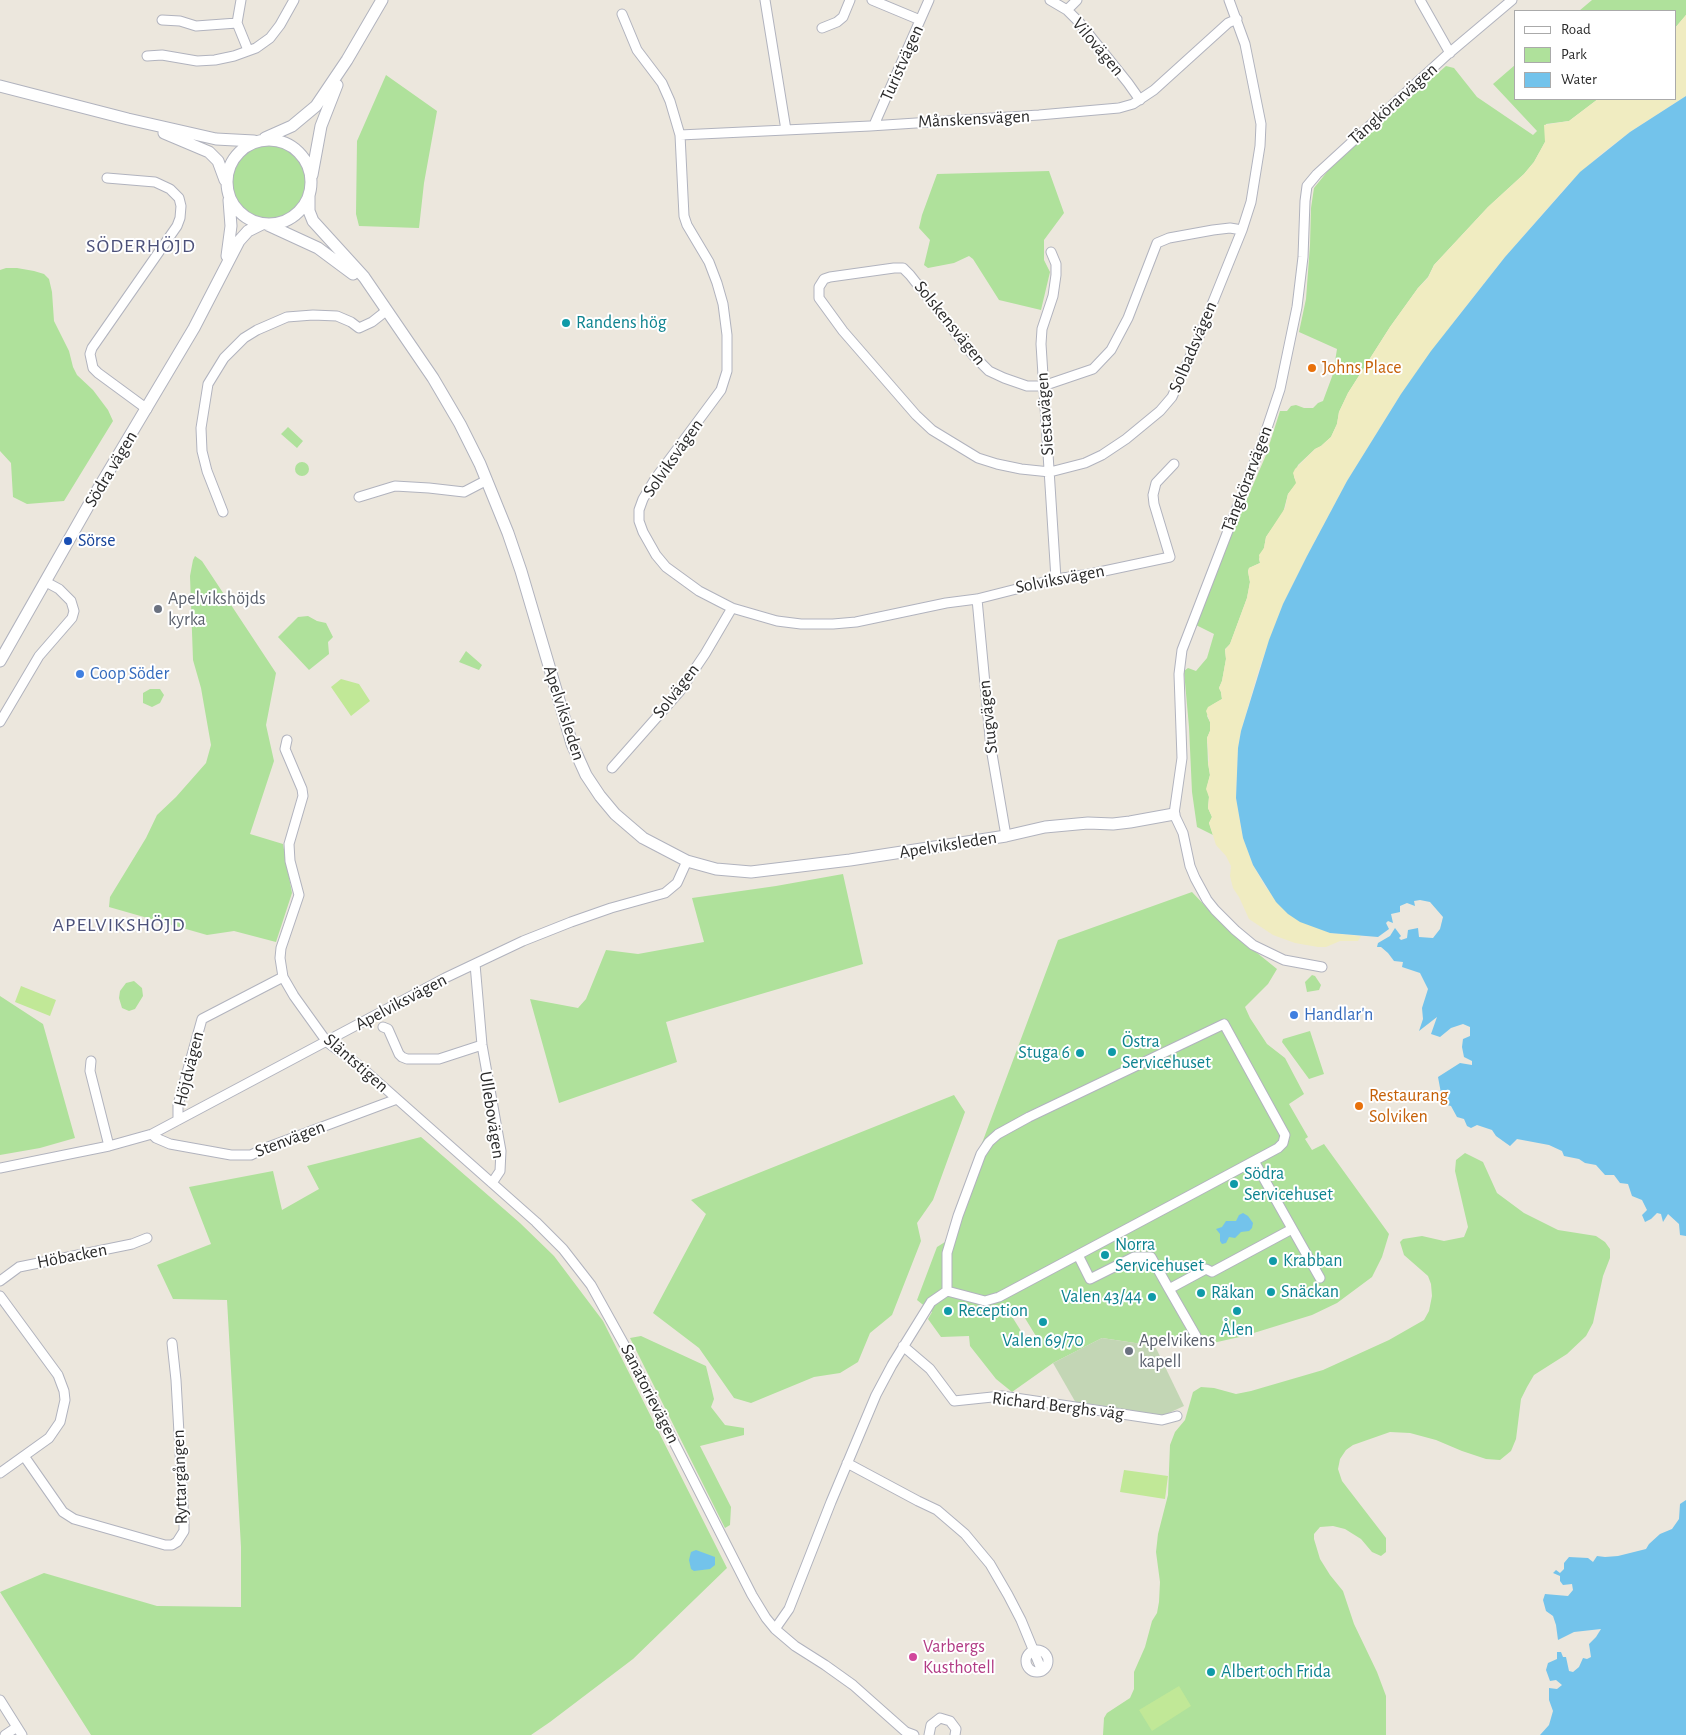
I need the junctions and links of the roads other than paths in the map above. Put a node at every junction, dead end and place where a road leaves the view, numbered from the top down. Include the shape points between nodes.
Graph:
1 (241, 0) edge
2 (294, 0) edge
3 (382, 0) edge
4 (765, 0) edge
5 (850, 0) edge
6 (872, 0) edge
7 (929, 0) edge
8 (1050, 0) edge
9 (1076, 0) edge
10 (1229, 0) edge
11 (1420, 0) edge
12 (1512, 0) edge
13 (1067, 10) junction
14 (622, 14) dead end
15 (1237, 19) junction
16 (162, 20) dead end
17 (920, 20) junction
18 (237, 23) junction
19 (822, 28) dead end
20 (248, 50) junction
21 (1450, 52) junction
22 (147, 56) dead end
23 (347, 60) junction
24 (0, 86) edge
25 (1140, 100) junction
26 (128, 119) junction
27 (874, 125) junction
28 (786, 130) junction
29 (680, 135) junction
30 (259, 141) junction
31 (107, 178) dead end
32 (311, 178) junction
33 (227, 188) junction
34 (309, 196) junction
35 (264, 224) junction
36 (1242, 230) junction
37 (1051, 252) dead end
38 (221, 277) junction
39 (819, 287) joint
40 (383, 306) junction
41 (1043, 386) junction
42 (147, 409) junction
43 (1174, 464) dead end
44 (1050, 472) junction
45 (487, 480) junction
46 (359, 497) dead end
47 (223, 512) dead end
48 (1056, 579) junction
49 (46, 582) junction
50 (977, 598) junction
51 (732, 608) junction
52 (0, 661) edge
53 (0, 722) edge
54 (287, 740) dead end
55 (612, 768) dead end
56 (1174, 814) junction
57 (1006, 836) junction
58 (687, 861) junction
59 (475, 964) junction
60 (1322, 966) dead end
61 (283, 977) junction
62 (383, 1028) dead end
63 (327, 1042) junction
64 (482, 1045) junction
65 (91, 1060) dead end
66 (397, 1098) junction
67 (178, 1120) junction
68 (152, 1134) junction
69 (109, 1146) junction
70 (1254, 1161) junction
71 (0, 1168) edge
72 (492, 1183) junction
73 (1292, 1229) junction
74 (147, 1238) dead end
75 (1078, 1256) junction
76 (1320, 1278) dead end
77 (0, 1280) edge
78 (1169, 1289) junction
79 (947, 1292) junction
80 (0, 1296) edge
81 (1196, 1336) dead end
82 (172, 1343) dead end
83 (903, 1346) junction
84 (1177, 1416) dead end
85 (24, 1456) junction
86 (847, 1463) junction
87 (0, 1473) edge
88 (775, 1629) junction
89 (1042, 1670) dead end
90 (0, 1700) edge
91 (19, 1731) edge
92 (5, 1735) edge
93 (914, 1735) edge
94 (929, 1735) edge
95 (955, 1735) edge

1 - 18 street
2 - 20 street via 270,38
3 - 23 street
4 - 28 street
5 - 19 street via 843,17
6 - 17 street
7 - 17 street, Turistvägen
8 - 13 street, Vilovägen
9 - 13 street
10 - 15 street, Solbadsvägen
11 - 21 street
12 - 21 street, Tångkörarvägen
13 - 25 street, Vilovägen
14 - 29 street, Solviksvägen via 637,50 662,84
15 - 25 street, Månskensvägen via 1228,23
15 - 36 street, Solbadsvägen via 1259,109 1261,136 1251,202
16 - 18 street via 196,26
17 - 27 street, Turistvägen
18 - 20 street
20 - 22 street via 215,60
21 - 56 street, Tångkörarvägen via 1317,174 1308,186 1294,329 1280,388 1182,650 1179,674 1182,758
23 - 30 street via 311,112 292,126
23 - 32 street via 321,126
24 - 26 street
25 - 27 street, Månskensvägen via 1109,109
26 - 30 street via 216,139
26 - 33 street via 209,152 221,166
27 - 28 street, Månskensvägen
28 - 29 street, Månskensvägen
29 - 51 street, Solviksvägen via 684,216 686,225 709,262 721,293 726,315 727,371 722,390 647,492 639,510 639,521 652,549 666,567 699,591
30 - 32 street via 276,140 293,147 305,160
30 - 33 street via 242,148 234,157 229,167
31 - 42 street via 155,182 170,189 179,198 181,206 177,226 90,354 93,368 98,373
32 - 34 street
33 - 35 street via 240,213 251,221
33 - 38 street, Södra vägen via 231,238
34 - 35 street via 304,207 291,218
34 - 40 street, Apelviksleden via 313,221 364,276
35 - 38 street, Södra vägen via 243,235
35 - 40 street, Apelviksleden via 329,255 353,273
36 - 41 street, Solskensvägen via 1213,230 1169,238 1157,244 1128,318 1111,350 1093,368
36 - 44 street, Solbadsvägen via 1172,397 1146,424 1102,455 1086,463
37 - 41 street, Siestavägen via 1056,275 1041,336
38 - 42 street, Södra vägen
39 - 41 street, Solskensvägen via 824,280 836,275 903,268 989,371 1020,384
39 - 44 street, Solbadsvägen via 822,304 843,331 898,396 932,430 988,462
40 - 45 street, Apelviksleden via 434,378
40 - 47 street via 372,322 359,328 337,316 287,317 244,338 224,358 208,384 201,428 207,471
41 - 44 street, Siestavägen
42 - 49 street, Södra vägen
43 - 48 street, Solviksvägen via 1156,483 1153,495 1170,557
44 - 48 street, Siestavägen
45 - 46 street via 464,492 395,486
45 - 58 street, Apelviksleden via 521,570 565,726 586,775 608,806 633,831
48 - 50 street, Solviksvägen
49 - 52 street, Södra vägen
49 - 53 street via 71,601 72,618 39,656
50 - 51 street, Solviksvägen via 833,624 777,621
50 - 57 street, Stugvägen via 991,748
51 - 55 street, Solvägen via 680,691
54 - 61 street, Släntstigen via 285,749 303,796 289,844 299,894 281,948
56 - 57 street, Apelviksleden via 1113,824 1045,827
56 - 60 street, Tångkörarvägen via 1195,878 1207,900 1224,920 1268,953 1284,960
57 - 58 street, Apelviksleden via 772,871 732,871
58 - 59 street, Apelviksvägen via 677,883 665,893 571,922
59 - 63 street, Apelviksvägen
59 - 64 street, Ullebovägen
61 - 63 street, Släntstigen
61 - 67 street, Höjdvägen via 202,1018 178,1104
62 - 64 street, Ullebovägen via 388,1029 402,1058 407,1059 439,1059
63 - 66 street, Släntstigen
63 - 67 street, Apelviksvägen
64 - 72 street, Ullebovägen via 500,1151 500,1171
65 - 69 street via 90,1071
66 - 68 street, Stenvägen via 251,1155 231,1155 170,1144
66 - 72 street, Släntstigen
67 - 68 street, Apelviksvägen
68 - 69 street, Apelviksvägen
69 - 71 street, Apelviksvägen
70 - 73 street
70 - 75 street
70 - 79 street via 1278,1148 1286,1135 1224,1024 1029,1117 989,1142 958,1216 947,1253
72 - 88 street, Sanatorievägen via 551,1237 591,1285 752,1595
73 - 76 street
73 - 78 street via 1212,1272 1206,1269
74 - 77 street, Höbacken via 132,1244 19,1267
75 - 78 street via 1090,1279 1134,1257 1151,1257
75 - 79 street via 985,1301
78 - 81 street
79 - 83 street via 930,1302
80 - 85 street via 58,1375 64,1391 64,1409 56,1429
82 - 85 street, Ryttargången via 184,1523 184,1531 177,1542 165,1545 74,1519 63,1512
83 - 84 street, Richard Berghs väg via 930,1369 954,1401 1002,1396 1162,1420
83 - 86 street via 869,1409
85 - 87 street
86 - 88 street via 789,1609
86 - 89 street via 937,1510 965,1534 996,1573
88 - 93 street, Sanatorievägen via 853,1685 906,1732
90 - 91 street
91 - 92 street
94 - 95 street via 930,1725 940,1718 950,1720 956,1729

